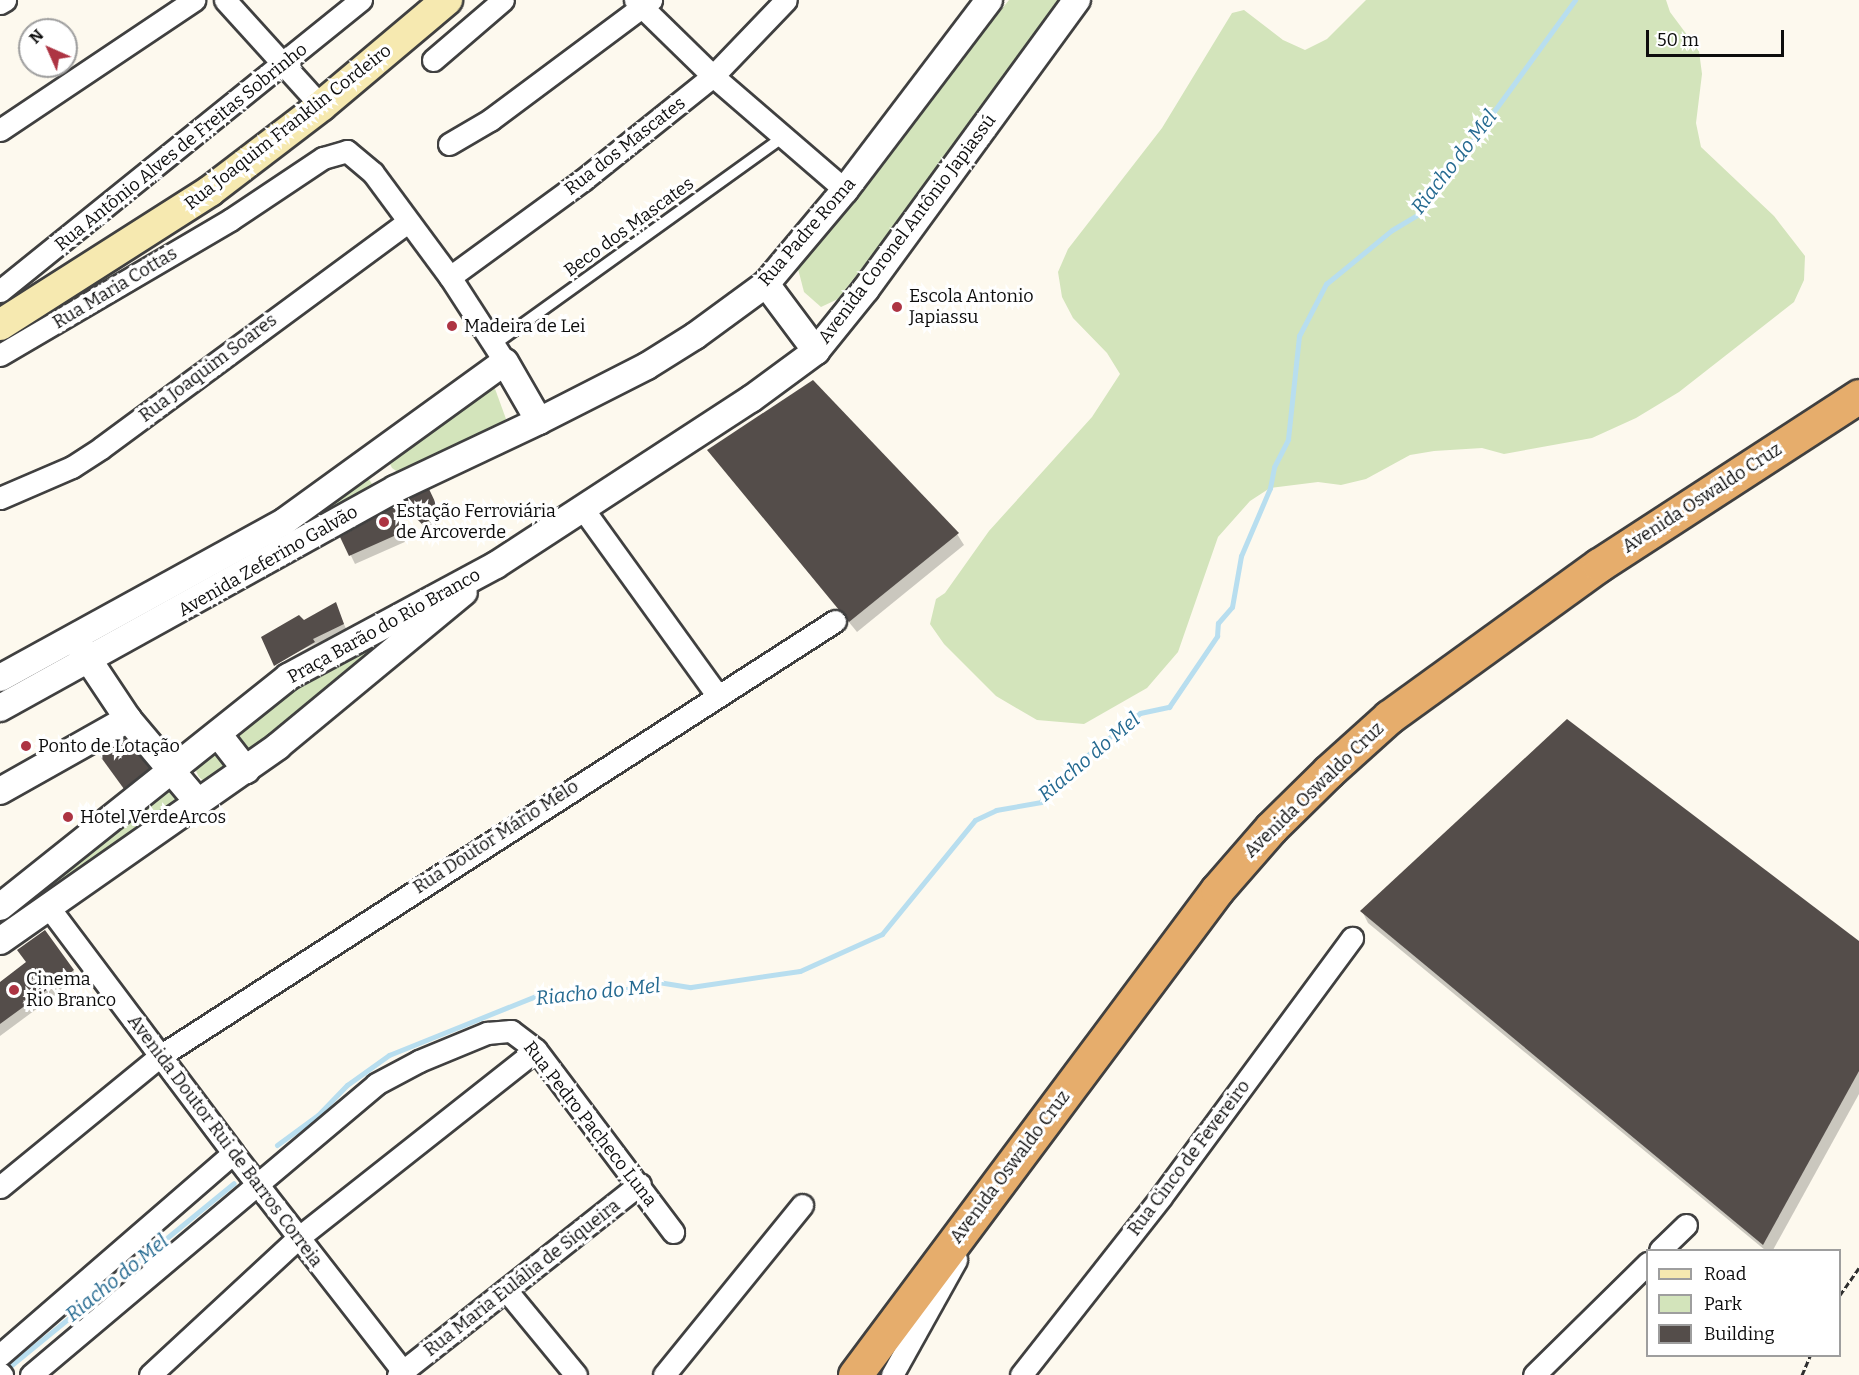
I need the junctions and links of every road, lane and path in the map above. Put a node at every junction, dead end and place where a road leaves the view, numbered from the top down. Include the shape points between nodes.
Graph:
1 (5, 0) edge
2 (194, 0) edge
3 (225, 0) edge
4 (360, 0) edge
5 (447, 0) edge
6 (503, 0) edge
7 (786, 0) edge
8 (989, 0) edge
9 (1077, 0) edge
10 (0, 3) edge
11 (643, 3) edge
12 (433, 60) dead end
13 (284, 64) junction
14 (713, 76) junction
15 (321, 106) junction
16 (0, 130) edge
17 (783, 137) junction
18 (449, 144) dead end
19 (845, 190) junction
20 (210, 191) junction
21 (230, 220) junction
22 (407, 222) junction
23 (450, 277) junction
24 (766, 284) junction
25 (0, 291) edge
26 (0, 325) edge
27 (816, 351) junction
28 (500, 353) junction
29 (0, 355) edge
30 (1859, 396) edge
31 (539, 421) junction
32 (375, 457) junction
33 (396, 489) junction
34 (0, 498) edge
35 (583, 509) junction
36 (496, 565) junction
37 (835, 621) dead end
38 (364, 634) junction
39 (75, 635) junction
40 (88, 663) junction
41 (383, 663) junction
42 (0, 678) edge
43 (717, 695) junction
44 (0, 708) edge
45 (128, 720) junction
46 (218, 734) junction
47 (172, 769) junction
48 (246, 770) junction
49 (0, 791) edge
50 (198, 802) junction
51 (47, 905) junction
52 (0, 907) edge
53 (1352, 938) dead end
54 (0, 941) edge
55 (536, 1050) junction
56 (160, 1056) junction
57 (232, 1153) junction
58 (1005, 1173) junction
59 (256, 1182) junction
60 (640, 1184) junction
61 (0, 1187) edge
62 (802, 1205) dead end
63 (1686, 1225) dead end
64 (673, 1232) dead end
65 (298, 1238) junction
66 (1662, 1249) edge
67 (1646, 1264) edge
68 (1859, 1268) edge
69 (506, 1290) junction
70 (1841, 1292) edge
71 (0, 1355) edge
72 (1810, 1357) edge
73 (403, 1374) edge
74 (31, 1375) edge
75 (150, 1375) edge
76 (576, 1375) edge
77 (664, 1375) edge
78 (855, 1375) edge
79 (892, 1375) edge
80 (1021, 1375) edge
81 (1534, 1375) edge
82 (1802, 1375) edge

1 - 10 street
2 - 16 street
3 - 13 street
4 - 13 street, Rua Antônio Alves de Freitas Sobrinho
5 - 15 main road, Rua Joaquim Franklin Cordeiro
6 - 12 street
7 - 14 street, Rua dos Mascates
8 - 19 street, Rua Padre Roma
9 - 27 street, Avenida Coronel Antônio Japiassú
11 - 14 street
11 - 18 street via 490,120
13 - 15 street
13 - 25 street, Rua Antônio Alves de Freitas Sobrinho
14 - 17 street
14 - 23 street, Rua dos Mascates via 583,180
15 - 20 main road, Rua Joaquim Franklin Cordeiro
17 - 19 street
17 - 28 lane, Beco dos Mascates
19 - 24 street, Rua Padre Roma
20 - 21 street
20 - 26 main road, Rua Joaquim Franklin Cordeiro
21 - 22 street, Rua Maria Cottas via 323,158 347,151 373,173
21 - 29 street, Rua Maria Cottas
22 - 23 street
22 - 34 street, Rua Joaquim Soares via 101,448 72,467
23 - 28 street
24 - 27 street
24 - 31 street, Rua Padre Roma via 656,360
27 - 35 street, Avenida Coronel Antônio Japiassú via 751,399
28 - 31 street
28 - 32 street, Avenida Zeferino Galvão
30 - 58 highway, Avenida Oswaldo Cruz via 1590,571 1389,717 1329,771 1270,828 1217,890
31 - 33 street, Avenida Zeferino Galvão
32 - 33 street
32 - 39 street, Avenida Zeferino Galvão via 256,539
33 - 40 street, Avenida Zeferino Galvão
35 - 36 street, Avenida Coronel Antônio Japiassú
35 - 43 street
36 - 38 street, Praça Barão do Rio Branco
36 - 41 street, Praça Barão do Rio Branco
37 - 43 street, Rua Doutor Mário Melo
38 - 41 street via 381,644
38 - 46 street, Praça Barão do Rio Branco via 288,677
39 - 40 street
39 - 42 street, Avenida Zeferino Galvão
40 - 44 street, Avenida Zeferino Galvão
40 - 45 street
41 - 48 street, Praça Barão do Rio Branco
43 - 56 street, Rua Doutor Mário Melo
45 - 47 street
45 - 49 street
46 - 47 street, Praça Barão do Rio Branco
46 - 48 street
47 - 50 street
47 - 52 street, Praça Barão do Rio Branco
48 - 50 street, Praça Barão do Rio Branco
50 - 51 street
51 - 54 street
51 - 56 street, Avenida Doutor Rui de Barros Correia
53 - 80 street, Rua Cinco de Fevereiro via 1161,1197
55 - 59 street, Rua Pedro Pacheco Luna via 519,1035 499,1031 404,1068 376,1084
55 - 60 street, Rua Pedro Pacheco Luna
55 - 65 street
56 - 57 street, Avenida Doutor Rui de Barros Correia
56 - 61 street, Rua Doutor Mário Melo
57 - 59 street, Avenida Doutor Rui de Barros Correia
57 - 71 street
58 - 78 highway, Avenida Oswaldo Cruz
58 - 79 street
59 - 65 street, Avenida Doutor Rui de Barros Correia
59 - 74 street, Rua Pedro Pacheco Luna
60 - 64 street, Rua Pedro Pacheco Luna
60 - 69 street, Rua Maria Eulália de Siqueira
62 - 77 street
63 - 66 street
65 - 73 street, Avenida Doutor Rui de Barros Correia
65 - 75 street
67 - 81 street
68 - 70 path
69 - 73 street, Rua Maria Eulália de Siqueira
69 - 76 street
72 - 82 path

